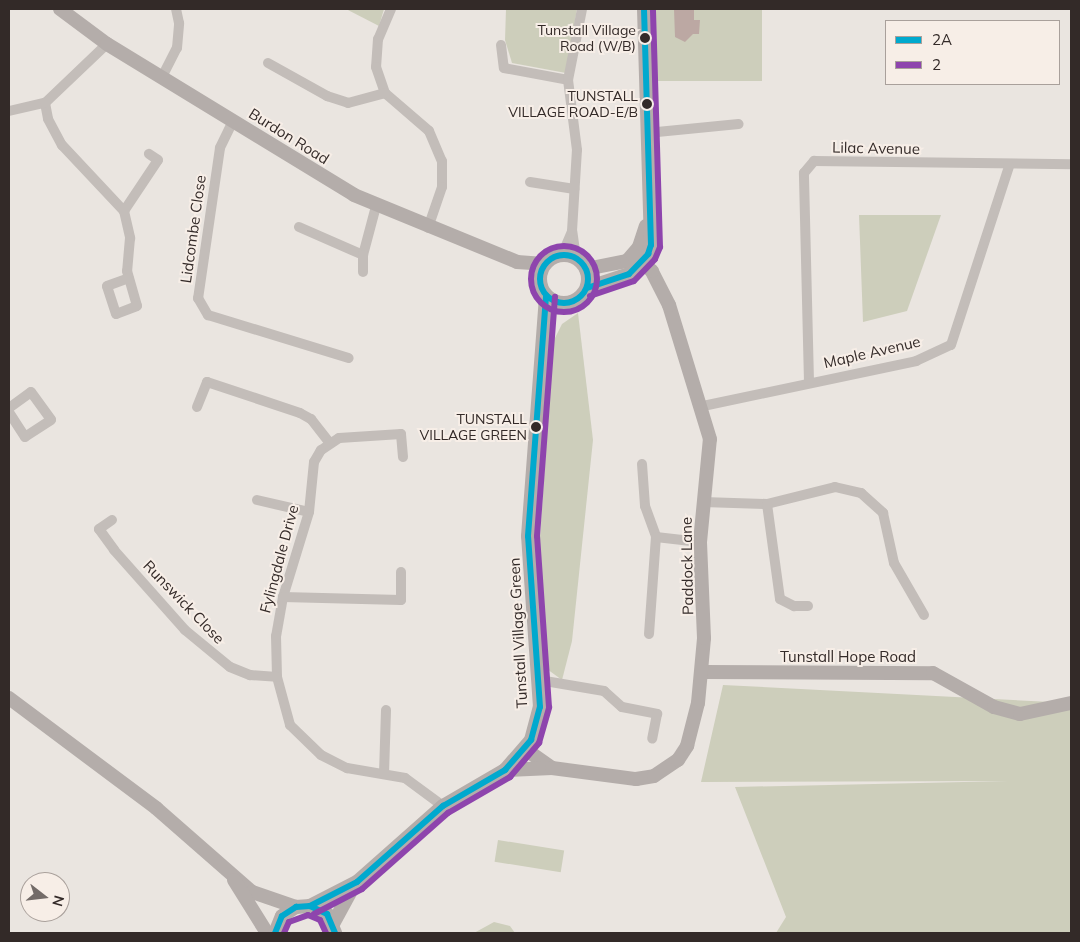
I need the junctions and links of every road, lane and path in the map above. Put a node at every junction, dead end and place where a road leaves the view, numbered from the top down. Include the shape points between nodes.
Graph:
1 (176, 9) edge
2 (391, 9) edge
3 (582, 9) edge
4 (644, 9) edge
5 (63, 10) edge
6 (107, 44) junction
7 (501, 45) dead end
8 (268, 63) dead end
9 (162, 77) junction
10 (568, 80) junction
11 (385, 93) junction
12 (46, 103) junction
13 (9, 111) edge
14 (233, 121) junction
15 (739, 124) dead end
16 (647, 133) junction
17 (149, 154) dead end
18 (1071, 164) edge
19 (1009, 166) junction
20 (530, 182) dead end
21 (574, 189) junction
22 (376, 206) junction
23 (124, 211) junction
24 (298, 228) dead end
25 (428, 228) junction
26 (572, 231) junction
27 (364, 255) junction
28 (562, 255) junction
29 (576, 258) junction
30 (637, 259) junction
31 (517, 262) junction
32 (544, 264) junction
33 (586, 269) junction
34 (363, 272) dead end
35 (129, 278) junction
36 (587, 288) junction
37 (543, 290) junction
38 (566, 304) junction
39 (546, 327) junction
40 (349, 358) dead end
41 (810, 382) junction
42 (703, 406) junction
43 (197, 407) dead end
44 (329, 442) junction
45 (403, 457) dead end
46 (642, 464) dead end
47 (257, 500) dead end
48 (703, 502) junction
49 (766, 504) junction
50 (309, 512) junction
51 (112, 520) dead end
52 (656, 537) junction
53 (700, 542) junction
54 (401, 572) dead end
55 (282, 598) junction
56 (808, 606) dead end
57 (924, 615) dead end
58 (649, 634) dead end
59 (704, 672) junction
60 (277, 677) junction
61 (539, 680) junction
62 (9, 698) edge
63 (1071, 703) edge
64 (386, 710) dead end
65 (652, 739) dead end
66 (525, 749) junction
67 (552, 768) junction
68 (505, 770) junction
69 (384, 774) junction
70 (443, 806) junction
71 (234, 879) junction
72 (357, 882) junction
73 (303, 907) junction
74 (334, 929) edge
75 (268, 933) edge
76 (275, 933) edge

1 - 9 street via 177,48
2 - 11 street via 377,48 376,67
3 - 10 street
4 - 16 street
5 - 6 street, Burdon Road
6 - 9 street, Burdon Road
6 - 12 street
7 - 10 street via 504,68
8 - 11 street via 327,96 348,103
9 - 14 street, Burdon Road
10 - 21 street via 577,150
11 - 25 street via 429,132 442,161 442,187
12 - 13 street
12 - 23 street via 48,119 62,145
14 - 22 street, Burdon Road
14 - 40 street, Lidcombe Close via 220,148 198,298 208,316
15 - 16 street
16 - 30 street via 651,245
17 - 23 street via 158,160
18 - 19 street, Lilac Avenue
19 - 41 street, Maple Avenue via 951,345 916,361
19 - 41 street, Lilac Avenue via 814,162 804,173
20 - 21 street
21 - 26 street
22 - 25 street, Burdon Road
22 - 27 street
23 - 35 street via 130,238
24 - 27 street
25 - 31 street, Burdon Road
26 - 28 street
26 - 29 street
27 - 34 street
28 - 29 street
28 - 32 street
29 - 33 street
30 - 33 street via 620,265
30 - 36 street via 629,274
30 - 42 street, Paddock Lane via 659,281
31 - 32 street, Burdon Road
31 - 37 street, Burdon Road
32 - 37 street
33 - 36 street
35 - 35 street via 137,306 116,314 107,286
36 - 38 street via 578,299
37 - 38 street
37 - 39 street, Tunstall Village Green
38 - 39 street
39 - 61 street, Tunstall Village Green via 528,536
41 - 42 street, Maple Avenue
42 - 48 street, Paddock Lane via 711,453
43 - 44 street via 207,382 300,413 311,419
44 - 45 street via 369,434 401,434
44 - 50 street, Fylingdale Drive via 314,462
46 - 52 street via 645,506
47 - 50 street
48 - 49 street
48 - 53 street, Paddock Lane
49 - 56 street via 780,599 794,606
49 - 57 street via 835,487 861,493 883,513 894,563
50 - 55 street, Fylingdale Drive
51 - 60 street, Runswick Close via 99,528 114,550 185,630 234,670
52 - 53 street
52 - 58 street
53 - 59 street, Paddock Lane
54 - 55 street via 401,600
55 - 60 street, Fylingdale Drive via 276,636
59 - 63 street, Tunstall Hope Road via 933,673 994,707 1020,714
59 - 67 street, Paddock Lane via 687,746 669,768 636,779
60 - 69 street, Fylingdale Drive via 290,725 306,743 340,766
61 - 65 street via 604,691 622,707 657,714
61 - 66 street, Tunstall Village Green via 538,720
62 - 71 street via 156,808
64 - 69 street
66 - 67 street, Paddock Lane
66 - 68 street, Tunstall Village Green
67 - 68 street, Paddock Lane
68 - 70 street, Tunstall Village Green
69 - 70 street, Fylingdale Drive via 419,786
70 - 72 street, Tunstall Village Green
71 - 73 street via 266,900
71 - 75 street via 241,896
72 - 73 street, Tunstall Village Green
72 - 74 street, Tunstall Village Green via 342,903
73 - 74 street via 327,914
73 - 76 street, Tunstall Village Green via 282,916

